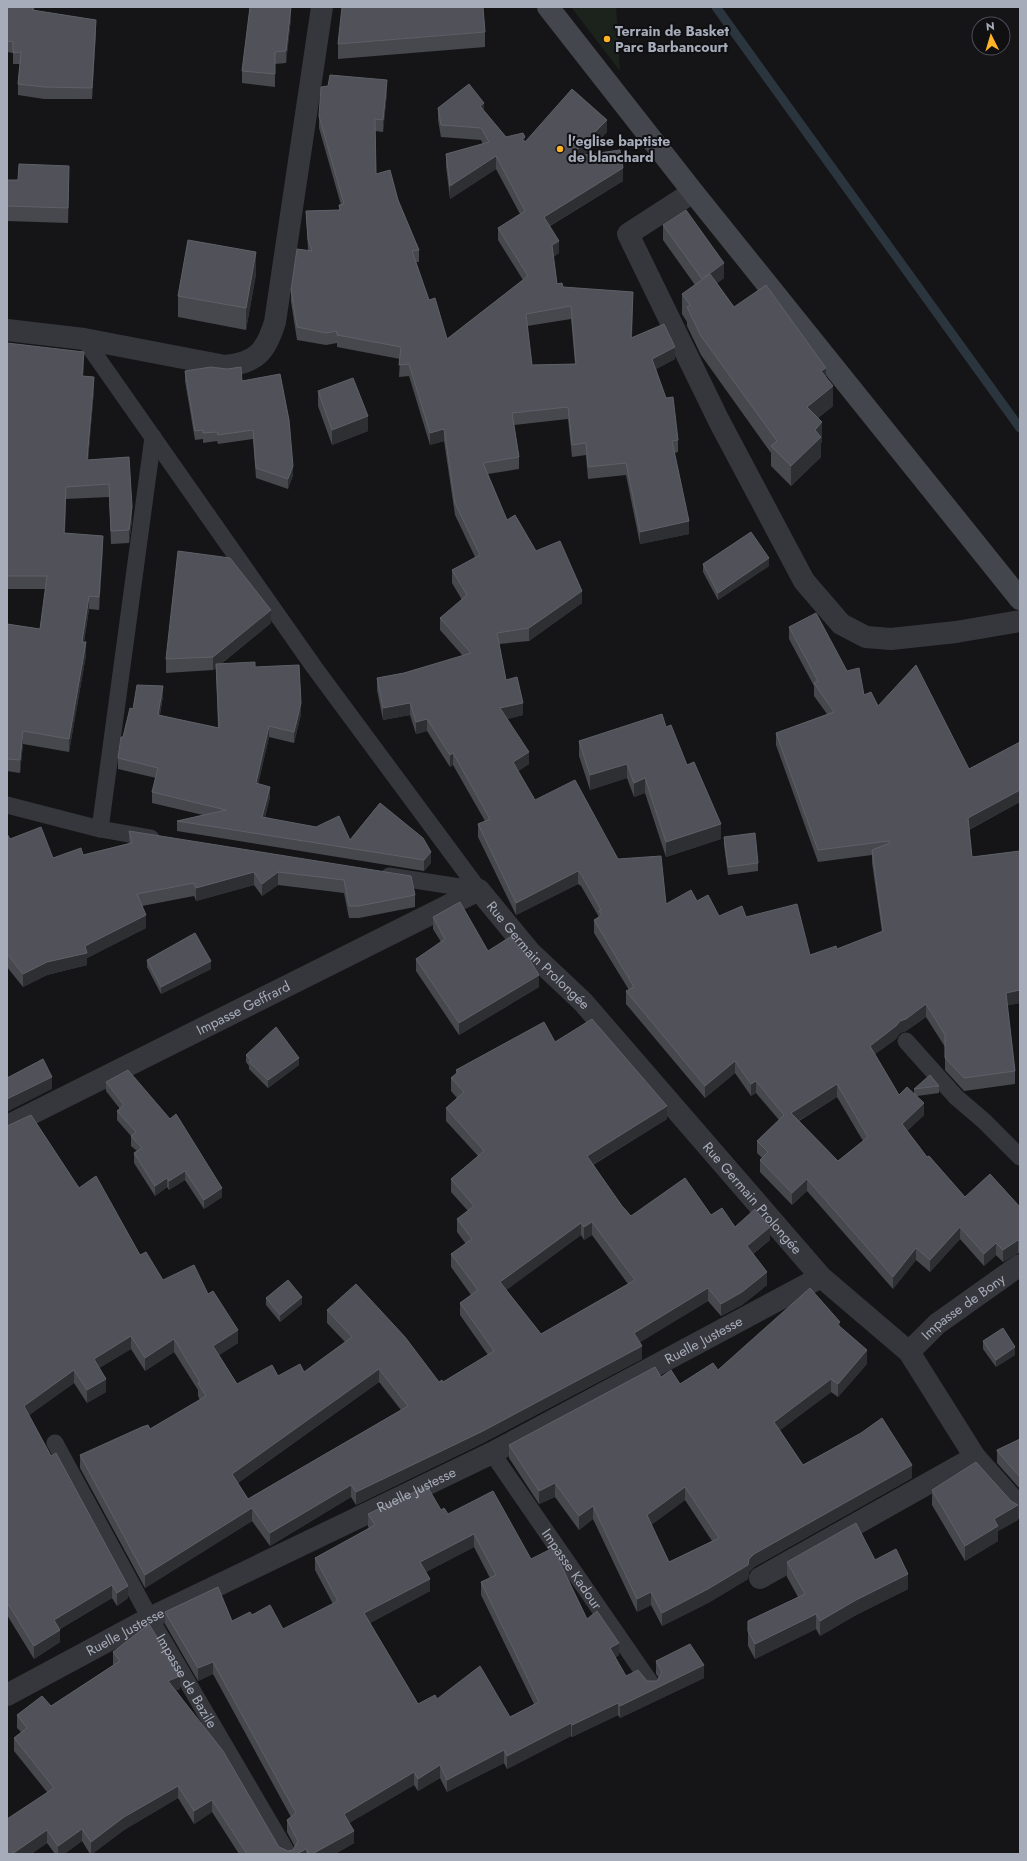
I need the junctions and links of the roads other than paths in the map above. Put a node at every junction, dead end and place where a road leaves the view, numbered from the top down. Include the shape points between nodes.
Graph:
1 (322, 7) edge
2 (548, 7) edge
3 (693, 192) junction
4 (7, 330) edge
5 (84, 339) junction
6 (153, 437) junction
7 (1020, 598) edge
8 (1020, 620) edge
9 (7, 806) edge
10 (100, 829) junction
11 (170, 840) edge
12 (371, 873) edge
13 (479, 890) junction
14 (906, 1041) dead end
15 (7, 1126) edge
16 (1020, 1157) edge
17 (1020, 1265) edge
18 (821, 1277) junction
19 (909, 1352) junction
20 (55, 1443) dead end
21 (492, 1453) junction
22 (975, 1457) junction
23 (1020, 1508) edge
24 (760, 1578) dead end
25 (150, 1618) junction
26 (652, 1685) edge
27 (7, 1694) edge
28 (288, 1854) edge

1 - 5 street via 275,322 268,342 255,357 243,364 226,366
2 - 3 street
3 - 7 street
3 - 8 street via 628,234 719,420 804,581 841,624 866,636 891,639 956,632
4 - 5 street
5 - 6 lane
6 - 10 lane
6 - 13 lane via 314,667
9 - 10 lane
10 - 11 lane
12 - 13 lane
13 - 15 street, Impasse Geffrard
13 - 18 street, Rue Germain Prolongée via 530,952 583,1002
14 - 16 lane via 956,1097
17 - 19 street, Impasse de Bony via 937,1324
18 - 19 street, Rue Germain Prolongée
18 - 21 street, Ruelle Justesse
19 - 22 street, Rue Germain Prolongée
20 - 25 lane, Impasse de Bazile
21 - 25 street, Ruelle Justesse
21 - 26 lane, Impasse Kadour
22 - 23 street, Rue Germain Prolongée
22 - 24 street
25 - 27 street, Ruelle Justesse
25 - 28 lane, Impasse de Bazile

